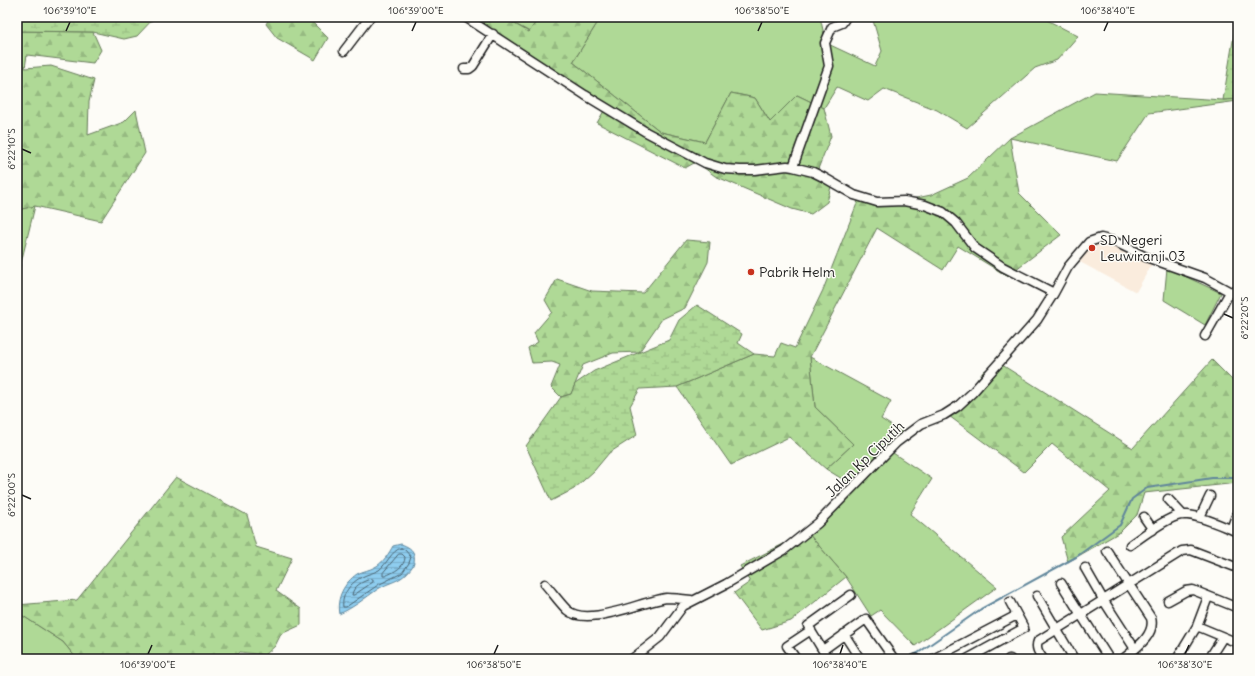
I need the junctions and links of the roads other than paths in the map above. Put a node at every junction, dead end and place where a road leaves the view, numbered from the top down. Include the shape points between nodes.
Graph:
1 (370, 17) edge
2 (464, 17) edge
3 (846, 17) edge
4 (493, 34) junction
5 (344, 51) dead end
6 (464, 69) dead end
7 (793, 167) junction
8 (1054, 293) junction
9 (1234, 294) edge
10 (1206, 336) dead end
11 (1210, 496) dead end
12 (1168, 499) dead end
13 (1238, 511) edge
14 (1183, 514) junction
15 (1144, 517) dead end
16 (1200, 517) junction
17 (1153, 530) junction
18 (1234, 531) edge
19 (1130, 545) dead end
20 (1107, 551) dead end
21 (1085, 568) dead end
22 (1238, 568) edge
23 (1061, 583) dead end
24 (545, 584) dead end
25 (1128, 585) junction
26 (851, 595) dead end
27 (1037, 596) dead end
28 (1208, 597) junction
29 (692, 600) junction
30 (1104, 601) junction
31 (1168, 601) dead end
32 (1010, 602) dead end
33 (1238, 608) edge
34 (1017, 615) junction
35 (1081, 615) junction
36 (1196, 626) junction
37 (1057, 629) junction
38 (811, 630) junction
39 (844, 634) junction
40 (1223, 637) junction
41 (1238, 643) edge
42 (1136, 649) junction
43 (822, 650) junction
44 (632, 659) edge
45 (796, 659) edge
46 (828, 659) edge
47 (860, 659) edge
48 (894, 659) edge
49 (933, 659) edge
50 (967, 659) edge
51 (1043, 659) edge
52 (1074, 659) edge
53 (1109, 659) edge
54 (1123, 659) edge
55 (1177, 659) edge
56 (1209, 659) edge

1 - 5 street
2 - 4 street
3 - 7 street via 842,23 832,27 825,43 830,66
4 - 6 street via 473,66
4 - 7 street via 585,95 646,132 705,163 740,170
7 - 8 street via 823,177 854,195 877,202 904,201 943,212 976,248 997,264
8 - 9 street, Jalan Kp Ciputih via 1068,267 1082,249 1089,242 1101,238 1205,278
8 - 29 street, Jalan Kp Ciputih via 1037,320 972,394 958,406 921,424 897,442 818,523 784,550 726,584
9 - 10 street
11 - 16 street
12 - 14 street
13 - 18 street
14 - 16 street
14 - 17 street
15 - 17 street
16 - 18 street
17 - 19 street
20 - 25 street
21 - 30 street
22 - 25 street via 1190,550 1182,551
23 - 35 street
24 - 29 street via 568,610 580,616 604,614 666,598
25 - 30 street
25 - 42 street via 1151,618 1152,624 1152,629
26 - 38 street via 808,626
27 - 37 street
28 - 31 street via 1193,590
28 - 33 street
28 - 36 street
29 - 44 street, Jalan Kp Ciputih via 683,606 660,637
30 - 35 street
30 - 42 street
32 - 34 street
34 - 49 street
34 - 50 street via 1024,628
35 - 37 street
35 - 53 street
36 - 40 street
36 - 55 street
37 - 51 street via 1036,644
37 - 52 street
38 - 43 street
38 - 45 street via 787,646
39 - 43 street
39 - 47 street
39 - 48 street via 866,619
40 - 41 street
40 - 56 street
42 - 54 street
43 - 46 street

